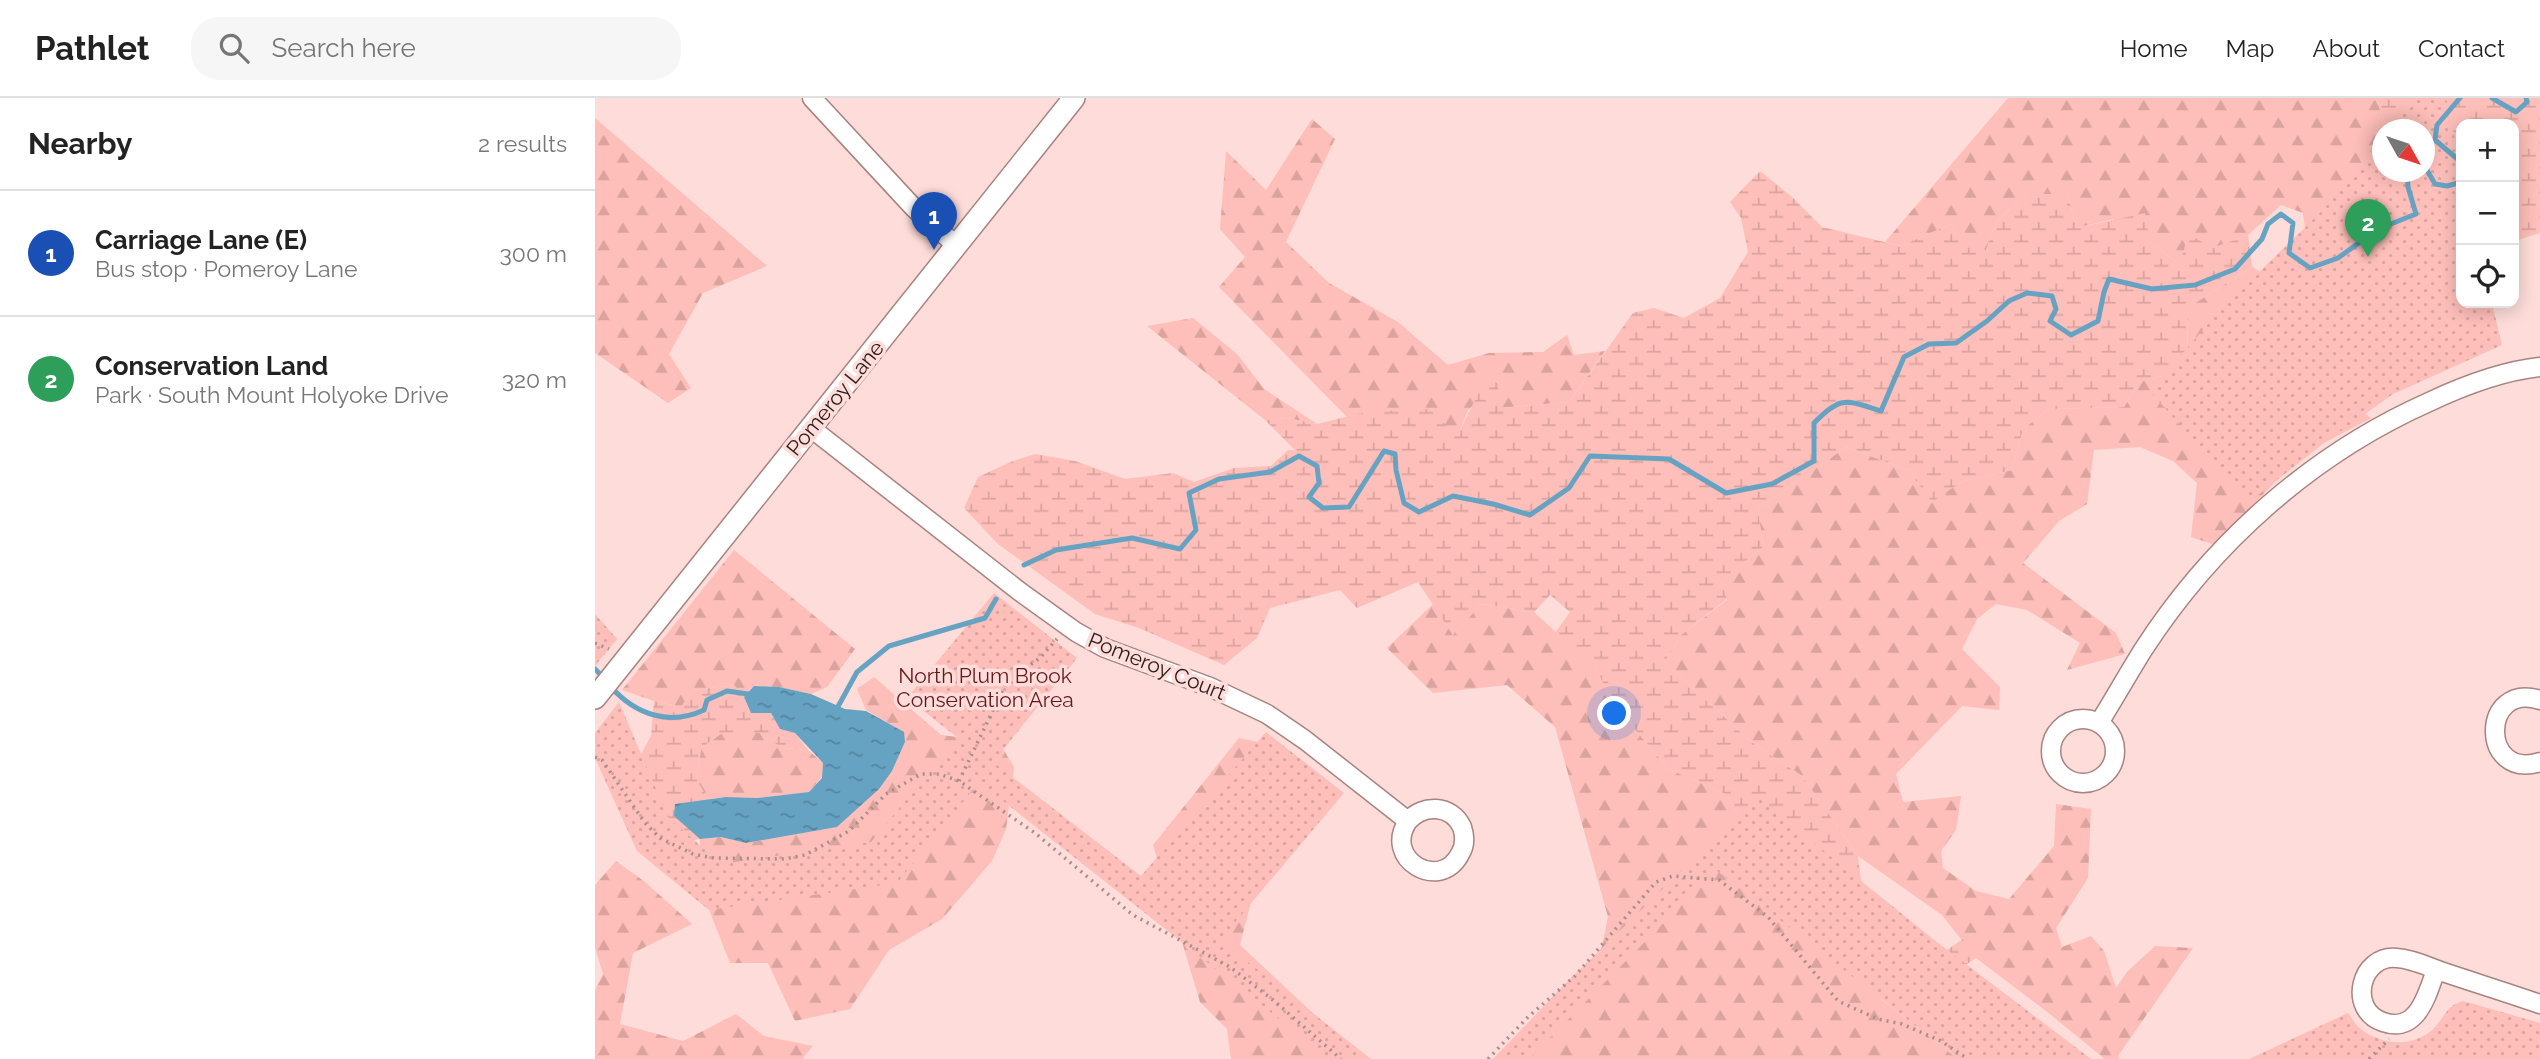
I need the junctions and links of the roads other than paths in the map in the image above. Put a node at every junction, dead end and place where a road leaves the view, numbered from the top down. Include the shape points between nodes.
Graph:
1 (811, 98) edge
2 (1074, 98) edge
3 (957, 246) junction
4 (2540, 367) edge
5 (811, 428) junction
6 (603, 688) edge
7 (2540, 700) edge
8 (2099, 723) dead end
9 (2540, 762) edge
10 (1408, 821) dead end
11 (2436, 970) junction
12 (2540, 1004) edge

1 - 3 street via 914,208
2 - 3 street, Pomeroy Lane
3 - 5 street, Pomeroy Lane
4 - 8 street via 2486,380 2408,411 2349,445 2277,497 2221,551 2171,611
5 - 6 street, Pomeroy Lane
5 - 10 street, Pomeroy Court via 1068,627 1105,648 1267,714
7 - 9 street via 2524,697 2507,704 2496,719 2494,733 2500,750 2511,760
11 - 11 street via 2397,958 2379,961 2369,968 2361,984 2365,1007 2383,1022 2411,1019 2424,1005
11 - 12 street

